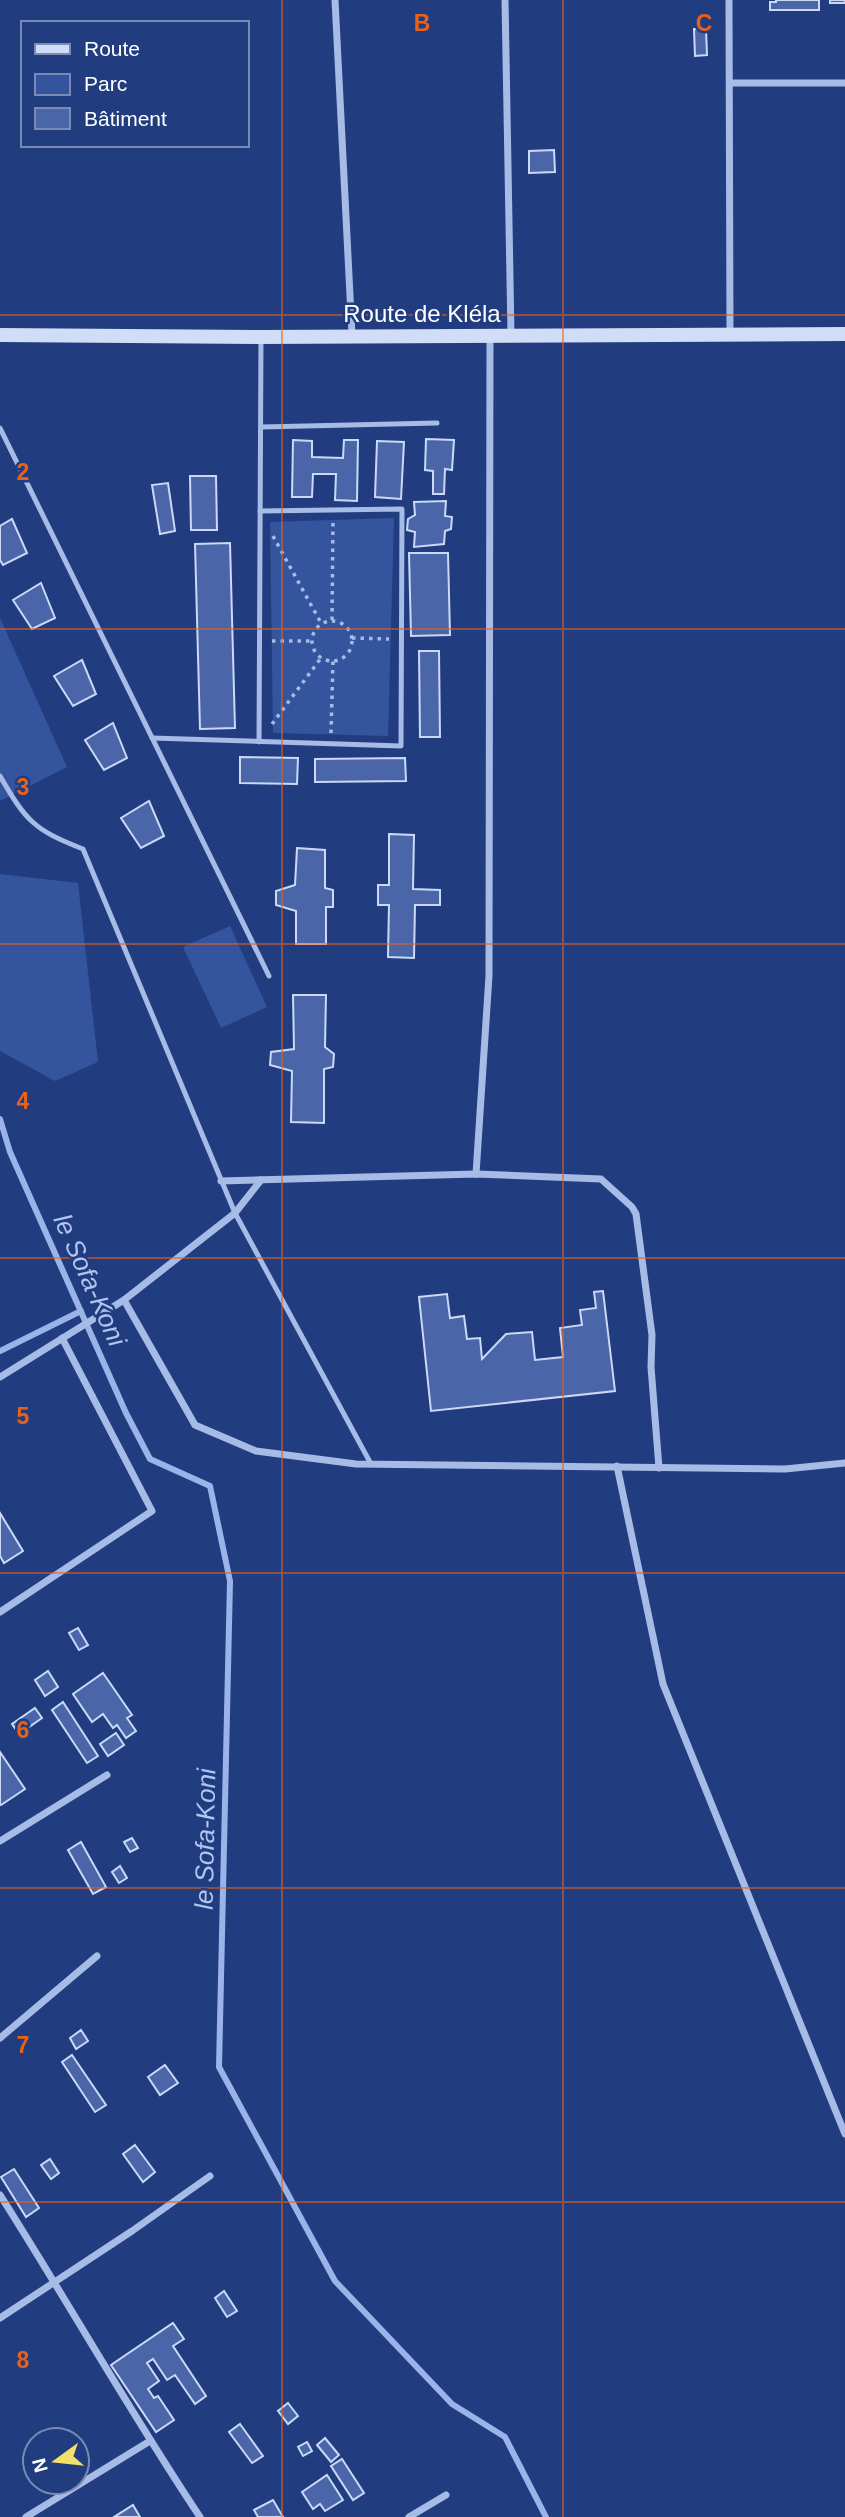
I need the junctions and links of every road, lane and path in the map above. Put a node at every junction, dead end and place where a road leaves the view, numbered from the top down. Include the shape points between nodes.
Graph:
1 (335, 0) edge
2 (505, 0) edge
3 (729, 0) edge
4 (730, 83) junction
5 (845, 83) edge
6 (730, 334) junction
7 (845, 334) edge
8 (0, 335) edge
9 (352, 335) junction
10 (490, 335) junction
11 (511, 335) junction
12 (261, 337) junction
13 (437, 423) dead end
14 (261, 427) junction
15 (0, 428) edge
16 (333, 510) junction
17 (260, 511) junction
18 (332, 620) junction
19 (321, 623) junction
20 (352, 638) junction
21 (401, 639) junction
22 (259, 641) junction
23 (312, 641) junction
24 (321, 658) junction
25 (333, 661) junction
26 (152, 738) junction
27 (259, 742) junction
28 (330, 744) junction
29 (0, 776) edge
30 (269, 976) dead end
31 (477, 1174) junction
32 (261, 1180) junction
33 (221, 1181) junction
34 (235, 1213) junction
35 (124, 1300) junction
36 (62, 1338) junction
37 (0, 1377) edge
38 (845, 1463) edge
39 (371, 1464) junction
40 (617, 1466) junction
41 (659, 1468) junction
42 (0, 1612) edge
43 (107, 1775) dead end
44 (0, 1841) edge
45 (97, 1956) dead end
46 (0, 2038) edge
47 (845, 2134) edge
48 (210, 2176) dead end
49 (0, 2195) edge
50 (56, 2282) junction
51 (0, 2318) edge
52 (150, 2441) junction
53 (446, 2495) dead end
54 (26, 2517) edge
55 (200, 2517) edge
56 (409, 2517) edge

1 - 9 street
2 - 11 street
3 - 4 street
4 - 5 street
4 - 6 street
6 - 7 main road, Route de Kléla
6 - 11 main road, Route de Kléla
8 - 12 main road, Route de Kléla
9 - 10 main road, Route de Kléla
9 - 12 main road, Route de Kléla
10 - 11 main road, Route de Kléla
10 - 31 street via 489,976
12 - 14 lane
13 - 14 lane
14 - 17 lane
15 - 26 lane
16 - 17 lane
16 - 18 path
16 - 21 lane via 402,509
17 - 19 path
17 - 22 lane
18 - 19 path
18 - 20 path via 347,626
19 - 23 path
20 - 21 path
20 - 25 path via 346,656
21 - 28 lane via 401,746
22 - 23 path
22 - 27 lane
23 - 24 path
24 - 25 path
24 - 27 path
25 - 28 path
26 - 27 lane
26 - 30 lane
27 - 28 lane
29 - 33 lane via 21,812 49,836 83,849
31 - 32 street
31 - 41 street via 601,1179 632,1207 652,1335
32 - 33 street
32 - 34 street
33 - 34 lane
34 - 35 street
34 - 39 lane
35 - 36 street
35 - 39 street via 195,1424 256,1451
36 - 37 street
36 - 42 street via 152,1511
38 - 41 street via 785,1469
39 - 40 street
40 - 41 street
40 - 47 street via 663,1684
43 - 44 street
45 - 46 street
48 - 50 street
49 - 50 street
50 - 51 street
50 - 52 street
52 - 54 street
52 - 55 street
53 - 56 street

